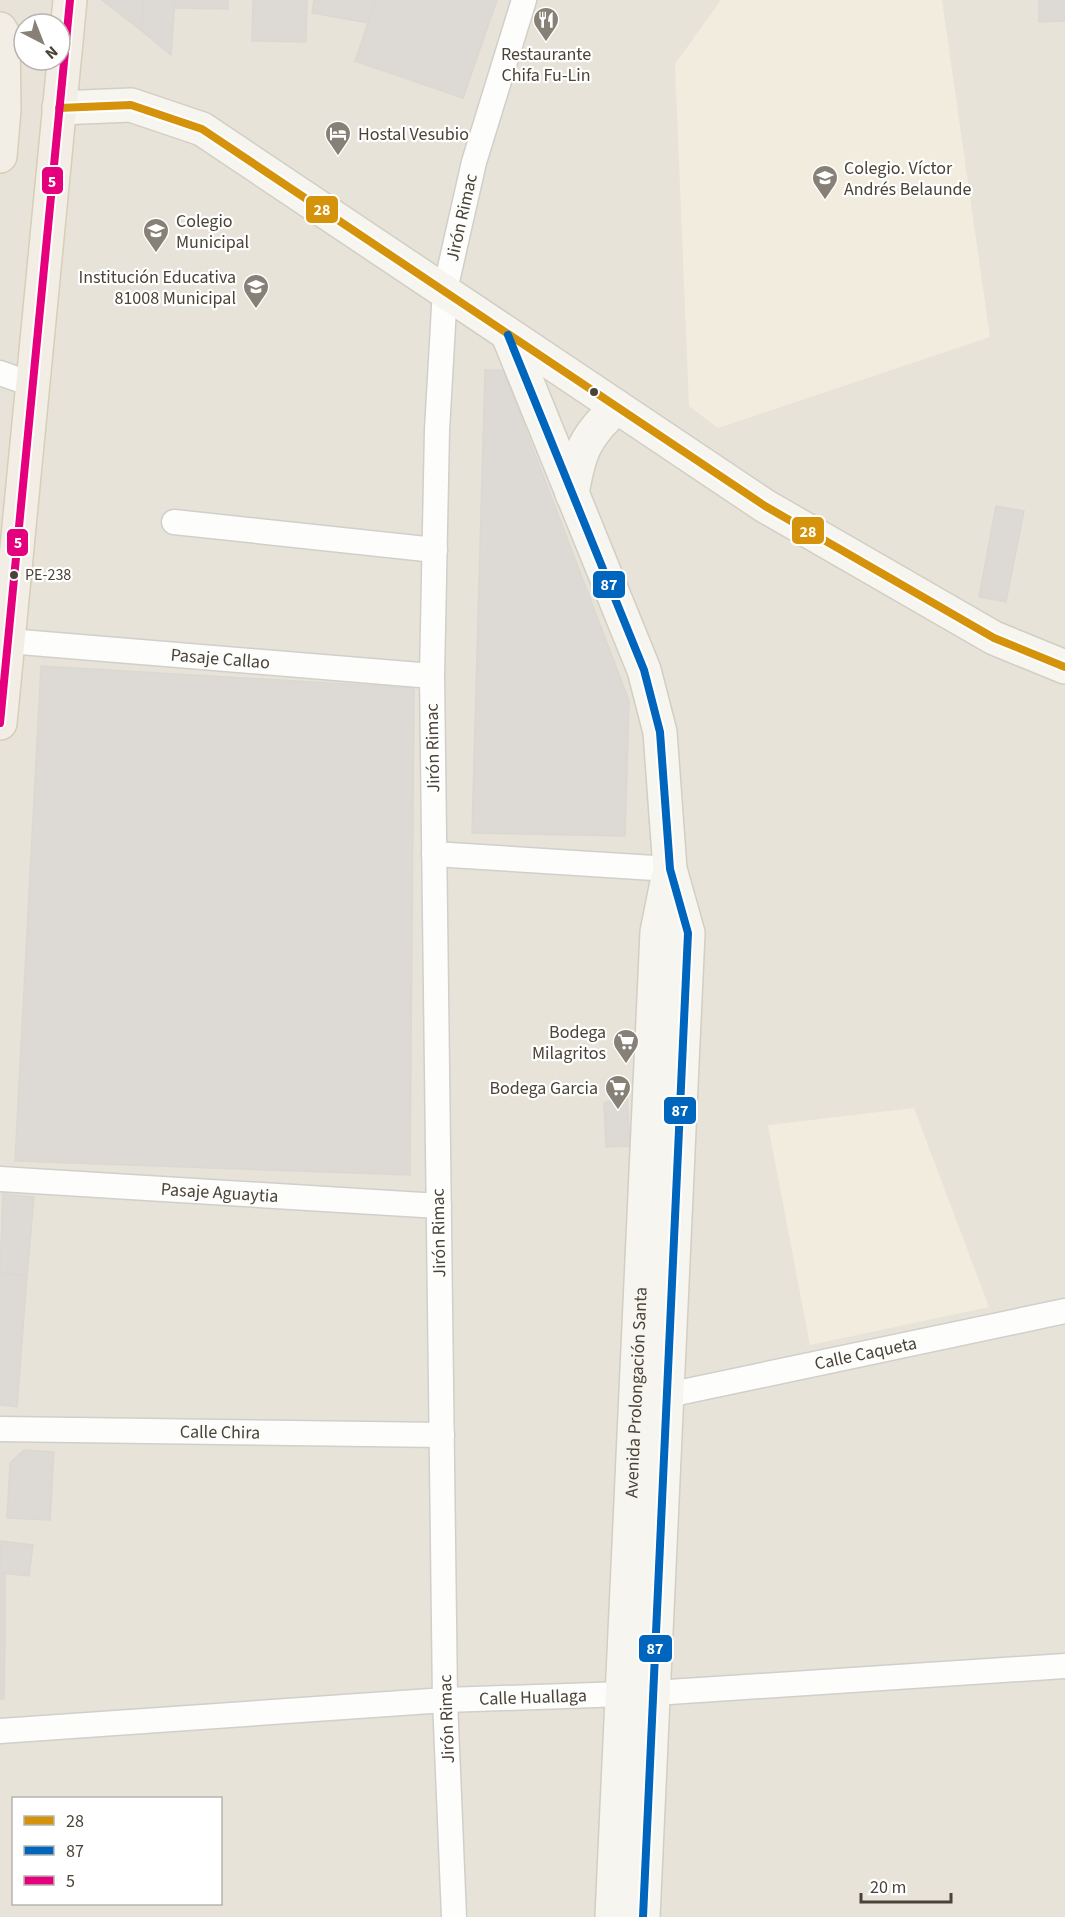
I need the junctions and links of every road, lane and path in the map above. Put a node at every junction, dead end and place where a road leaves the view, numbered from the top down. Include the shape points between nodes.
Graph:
1 (70, 0) edge
2 (524, 0) edge
3 (0, 29) edge
4 (59, 108) junction
5 (0, 156) edge
6 (445, 290) junction
7 (508, 335) junction
8 (0, 373) edge
9 (31, 384) junction
10 (617, 407) junction
11 (572, 494) junction
12 (174, 522) dead end
13 (435, 550) junction
14 (8, 641) junction
15 (1065, 667) edge
16 (432, 676) junction
17 (0, 723) edge
18 (434, 854) junction
19 (670, 869) junction
20 (0, 1179) edge
21 (439, 1206) junction
22 (1065, 1311) edge
23 (668, 1395) junction
24 (0, 1430) edge
25 (442, 1435) junction
26 (1065, 1666) edge
27 (654, 1693) junction
28 (621, 1694) junction
29 (445, 1700) junction
30 (0, 1731) edge
31 (453, 1917) edge
32 (612, 1917) edge
33 (643, 1917) edge

1 - 4 main road
2 - 6 street, Jirón Rimac via 474,162
3 - 5 main road via 4,110
4 - 6 street via 130,105 202,129
4 - 9 main road
6 - 7 street
6 - 13 street, Jirón Rimac
7 - 10 street
7 - 11 street, Avenida Prolongación Santa
8 - 9 street
9 - 14 main road
10 - 11 street via 583,444
10 - 15 street via 765,507 994,638
11 - 19 street, Avenida Prolongación Santa via 644,670 660,732
12 - 13 street
13 - 16 street, Jirón Rimac
14 - 16 street, Pasaje Callao
14 - 17 main road
16 - 18 street, Jirón Rimac
18 - 19 street
18 - 21 street, Jirón Rimac
19 - 23 street, Avenida Prolongación Santa via 688,933
19 - 28 street, Avenida Prolongación Santa via 657,932
20 - 21 street, Pasaje Aguaytia
21 - 25 street, Jirón Rimac
22 - 23 street, Calle Caqueta
23 - 27 street, Avenida Prolongación Santa
24 - 25 street, Calle Chira
25 - 29 street, Jirón Rimac
26 - 27 street, Calle Huallaga
27 - 28 street, Calle Huallaga
27 - 33 street, Avenida Prolongación Santa
28 - 29 street, Calle Huallaga
28 - 32 street, Avenida Prolongación Santa
29 - 30 street, Calle Huallaga
29 - 31 street, Jirón Rimac

